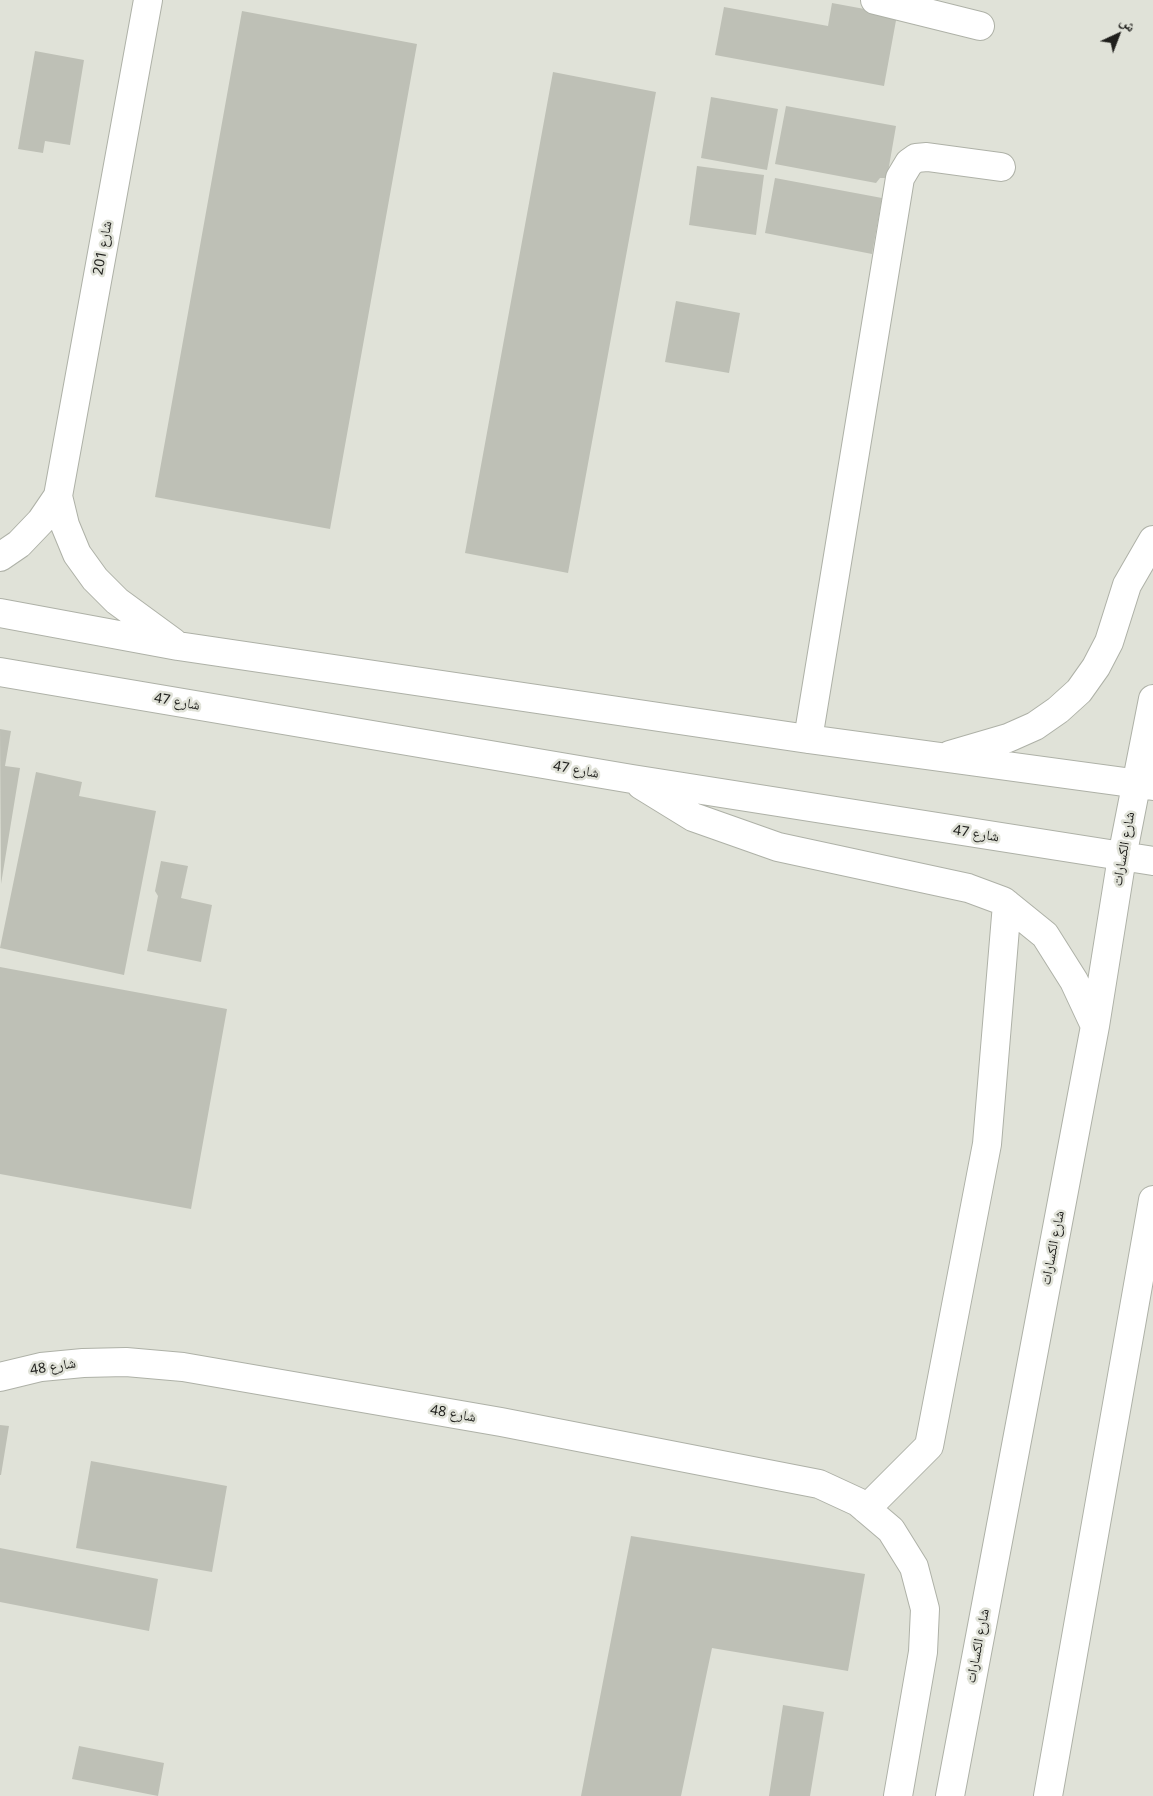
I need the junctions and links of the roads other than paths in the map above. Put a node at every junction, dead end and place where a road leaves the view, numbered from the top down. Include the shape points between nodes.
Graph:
1 (148, 0) edge
2 (875, 0) edge
3 (980, 26) dead end
4 (1001, 167) dead end
5 (58, 496) junction
6 (1153, 540) edge
7 (0, 557) edge
8 (0, 613) edge
9 (178, 646) junction
10 (0, 672) edge
11 (1153, 699) edge
12 (808, 739) junction
13 (940, 758) junction
14 (632, 779) junction
15 (1145, 785) edge
16 (1122, 857) junction
17 (1153, 861) edge
18 (1007, 904) junction
19 (1095, 1026) junction
20 (1153, 1200) edge
21 (0, 1377) edge
22 (866, 1509) junction
23 (898, 1796) edge
24 (950, 1796) edge
25 (1048, 1796) edge

1 - 5 street, شارع 201
2 - 3 street
4 - 12 street via 916,158 909,162 900,178
5 - 7 street, شارع 201 via 40,522 19,544
5 - 9 street, شارع 201 via 64,526 77,554 95,579 117,601
6 - 13 street via 1127,585 1109,642 1096,668 1079,690 1035,726 1008,738
8 - 9 street
9 - 12 street
10 - 14 street, شارع 47
11 - 15 street, شارع الكسارات
12 - 13 street
13 - 15 street
14 - 16 street, شارع 47
14 - 18 street via 693,817 778,847 968,888
15 - 16 street, شارع الكسارات
16 - 17 street, شارع 47
16 - 19 street, شارع الكسارات
18 - 19 street via 1045,935 1074,981
18 - 22 street via 987,1144 929,1446
19 - 24 street, شارع الكسارات
20 - 25 street
21 - 22 street, شارع 48 via 83,1363 126,1362 183,1367 501,1422 819,1484
22 - 23 street, شارع 48 via 891,1530 914,1567 925,1609 923,1652

